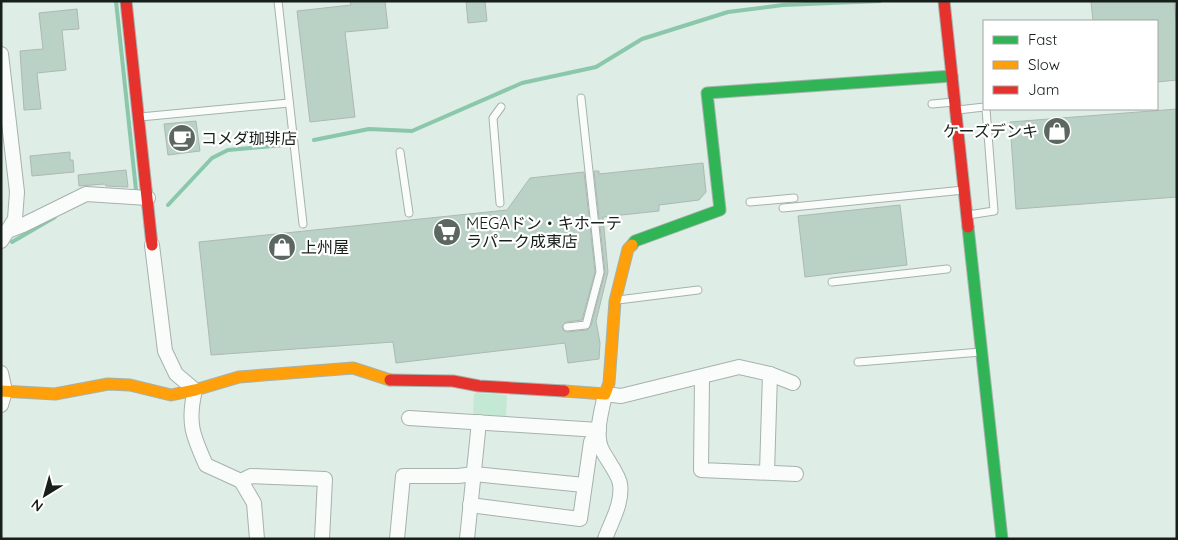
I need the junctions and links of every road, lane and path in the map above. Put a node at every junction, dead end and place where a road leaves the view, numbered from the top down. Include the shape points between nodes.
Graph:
1 (126, 1) edge
2 (278, 1) edge
3 (944, 1) edge
4 (1, 54) edge
5 (952, 76) junction
6 (581, 98) dead end
7 (289, 103) junction
8 (932, 104) dead end
9 (955, 106) junction
10 (501, 107) dead end
11 (983, 108) edge
12 (985, 110) edge
13 (139, 118) junction
14 (400, 152) dead end
15 (964, 190) junction
16 (148, 198) junction
17 (794, 198) dead end
18 (750, 202) dead end
19 (500, 203) dead end
20 (783, 208) dead end
21 (409, 213) dead end
22 (967, 215) junction
23 (303, 224) dead end
24 (4, 235) edge
25 (152, 245) joint
26 (947, 269) dead end
27 (832, 282) dead end
28 (698, 290) dead end
29 (615, 300) junction
30 (567, 327) dead end
31 (982, 352) junction
32 (858, 362) dead end
33 (1, 373) edge
34 (770, 374) junction
35 (702, 378) junction
36 (793, 383) dead end
37 (195, 390) junction
38 (605, 394) junction
39 (3, 396) edge
40 (409, 418) dead end
41 (479, 422) junction
42 (599, 430) junction
43 (767, 472) junction
44 (474, 474) junction
45 (796, 474) dead end
46 (241, 480) junction
47 (584, 485) junction
48 (470, 504) junction
49 (257, 539) edge
50 (322, 539) edge
51 (397, 539) edge
52 (467, 539) edge
53 (604, 539) edge
54 (1002, 539) edge

1 - 13 street
2 - 7 lane
3 - 5 street
4 - 24 street via 17,192 15,219
5 - 9 street
5 - 29 street via 707,93 720,210 634,241 628,249
6 - 30 lane via 600,272 586,325
7 - 13 lane
7 - 23 lane
8 - 9 lane
9 - 11 lane
9 - 15 street
10 - 19 lane via 493,118
12 - 22 lane via 994,211
13 - 16 street
14 - 21 lane
15 - 20 lane
15 - 22 street
16 - 24 street via 86,194
16 - 25 street
17 - 18 lane
22 - 31 street
25 - 37 street via 165,351 176,374
26 - 27 lane
28 - 29 lane
29 - 38 street
31 - 32 lane
31 - 54 street
33 - 39 street
34 - 35 street via 739,367
34 - 36 street
34 - 43 street
35 - 38 street via 621,396
35 - 43 street via 701,470
37 - 38 street via 239,377 353,368 388,380 453,381 479,386
37 - 39 street via 171,395 108,384 56,394
37 - 46 street via 190,409 192,434 206,465
38 - 42 street
40 - 41 street
41 - 42 street
41 - 44 street
42 - 47 street via 591,442
42 - 53 street via 601,448 620,484 617,513
43 - 45 street
44 - 47 street
44 - 48 street
44 - 51 street via 403,476
46 - 49 street via 254,503
46 - 50 street via 251,476 325,479
47 - 48 street via 580,519
48 - 52 street

